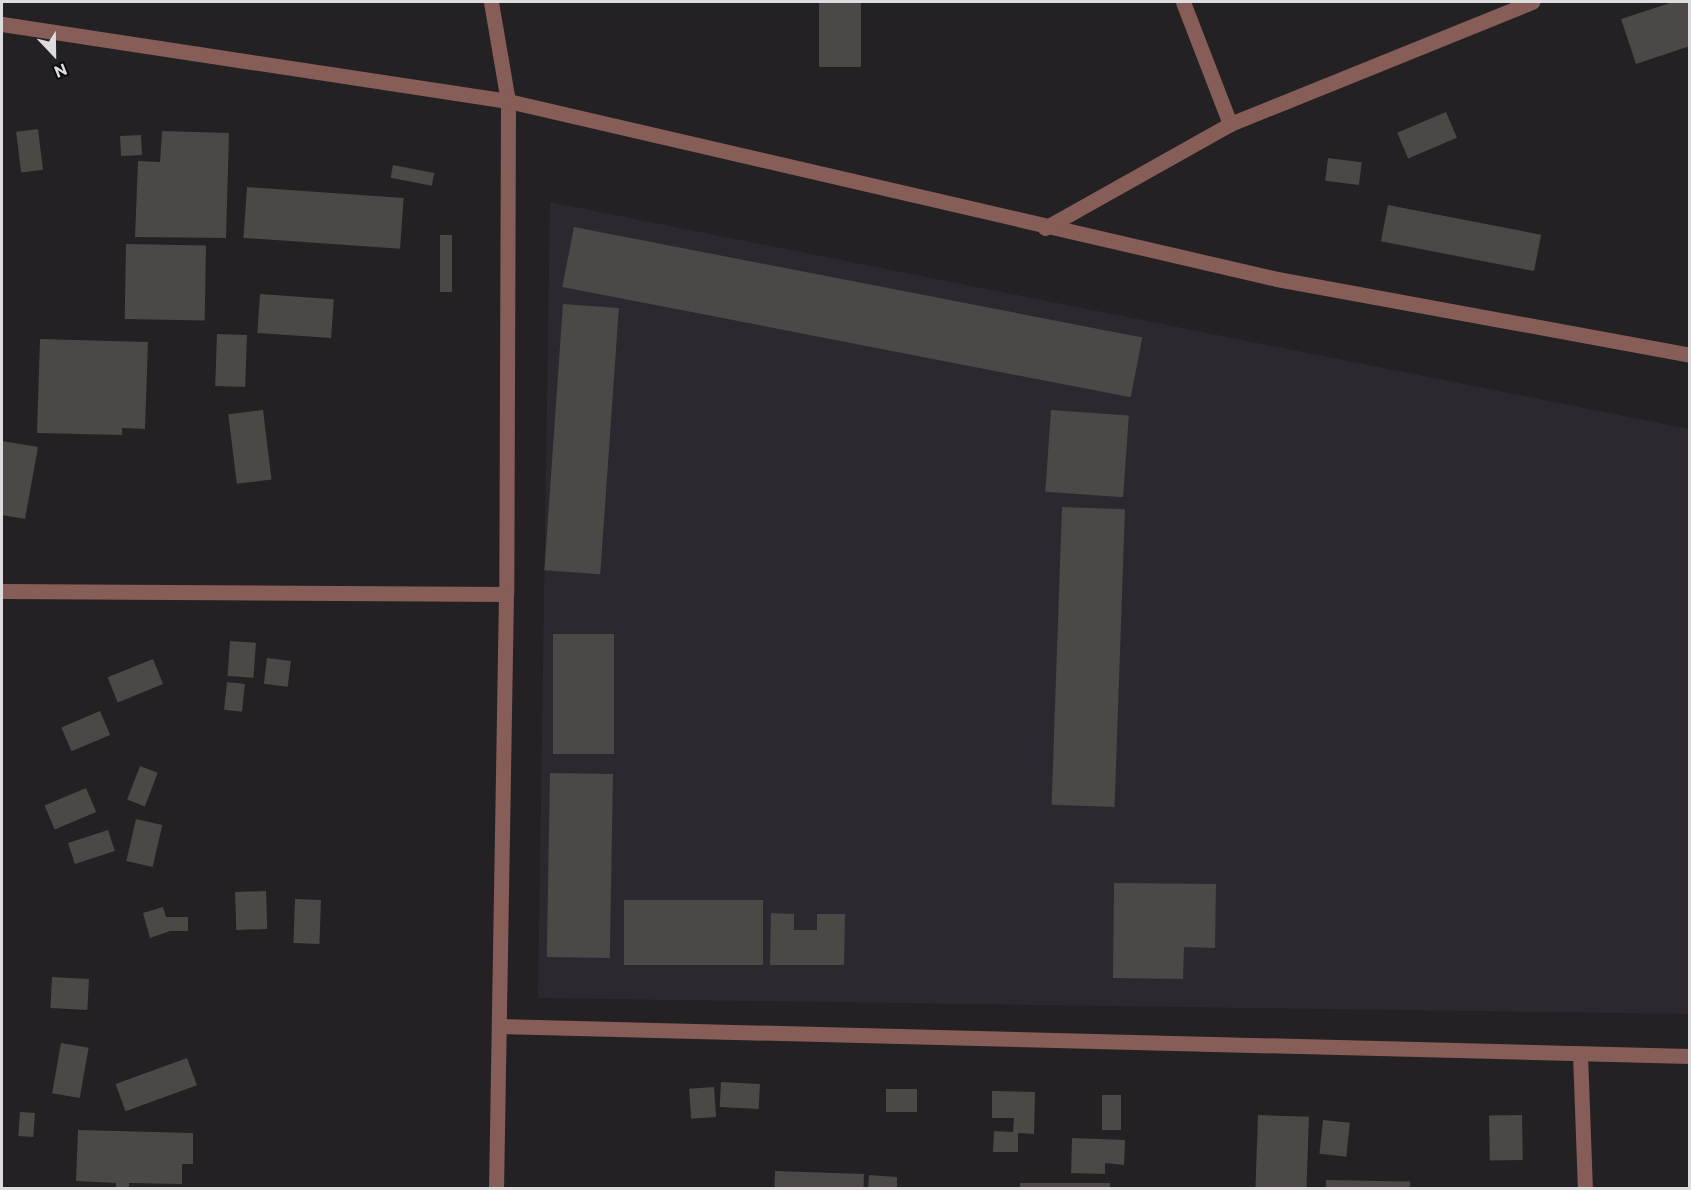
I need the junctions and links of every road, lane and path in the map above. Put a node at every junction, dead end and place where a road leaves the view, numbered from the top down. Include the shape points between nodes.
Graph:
1 (491, 2) edge
2 (1183, 2) edge
3 (1532, 2) edge
4 (2, 24) edge
5 (508, 101) junction
6 (1230, 124) junction
7 (1045, 228) junction
8 (1689, 355) edge
9 (2, 591) edge
10 (506, 594) junction
11 (499, 1026) junction
12 (1580, 1054) junction
13 (1689, 1056) edge
14 (496, 1188) edge
15 (1585, 1188) edge

1 - 5 street
2 - 6 street
3 - 6 street
4 - 5 street
5 - 7 street
5 - 10 street
6 - 7 street
7 - 8 street via 1277,279
9 - 10 street
10 - 11 street
11 - 12 street
11 - 14 street
12 - 13 street
12 - 15 street

